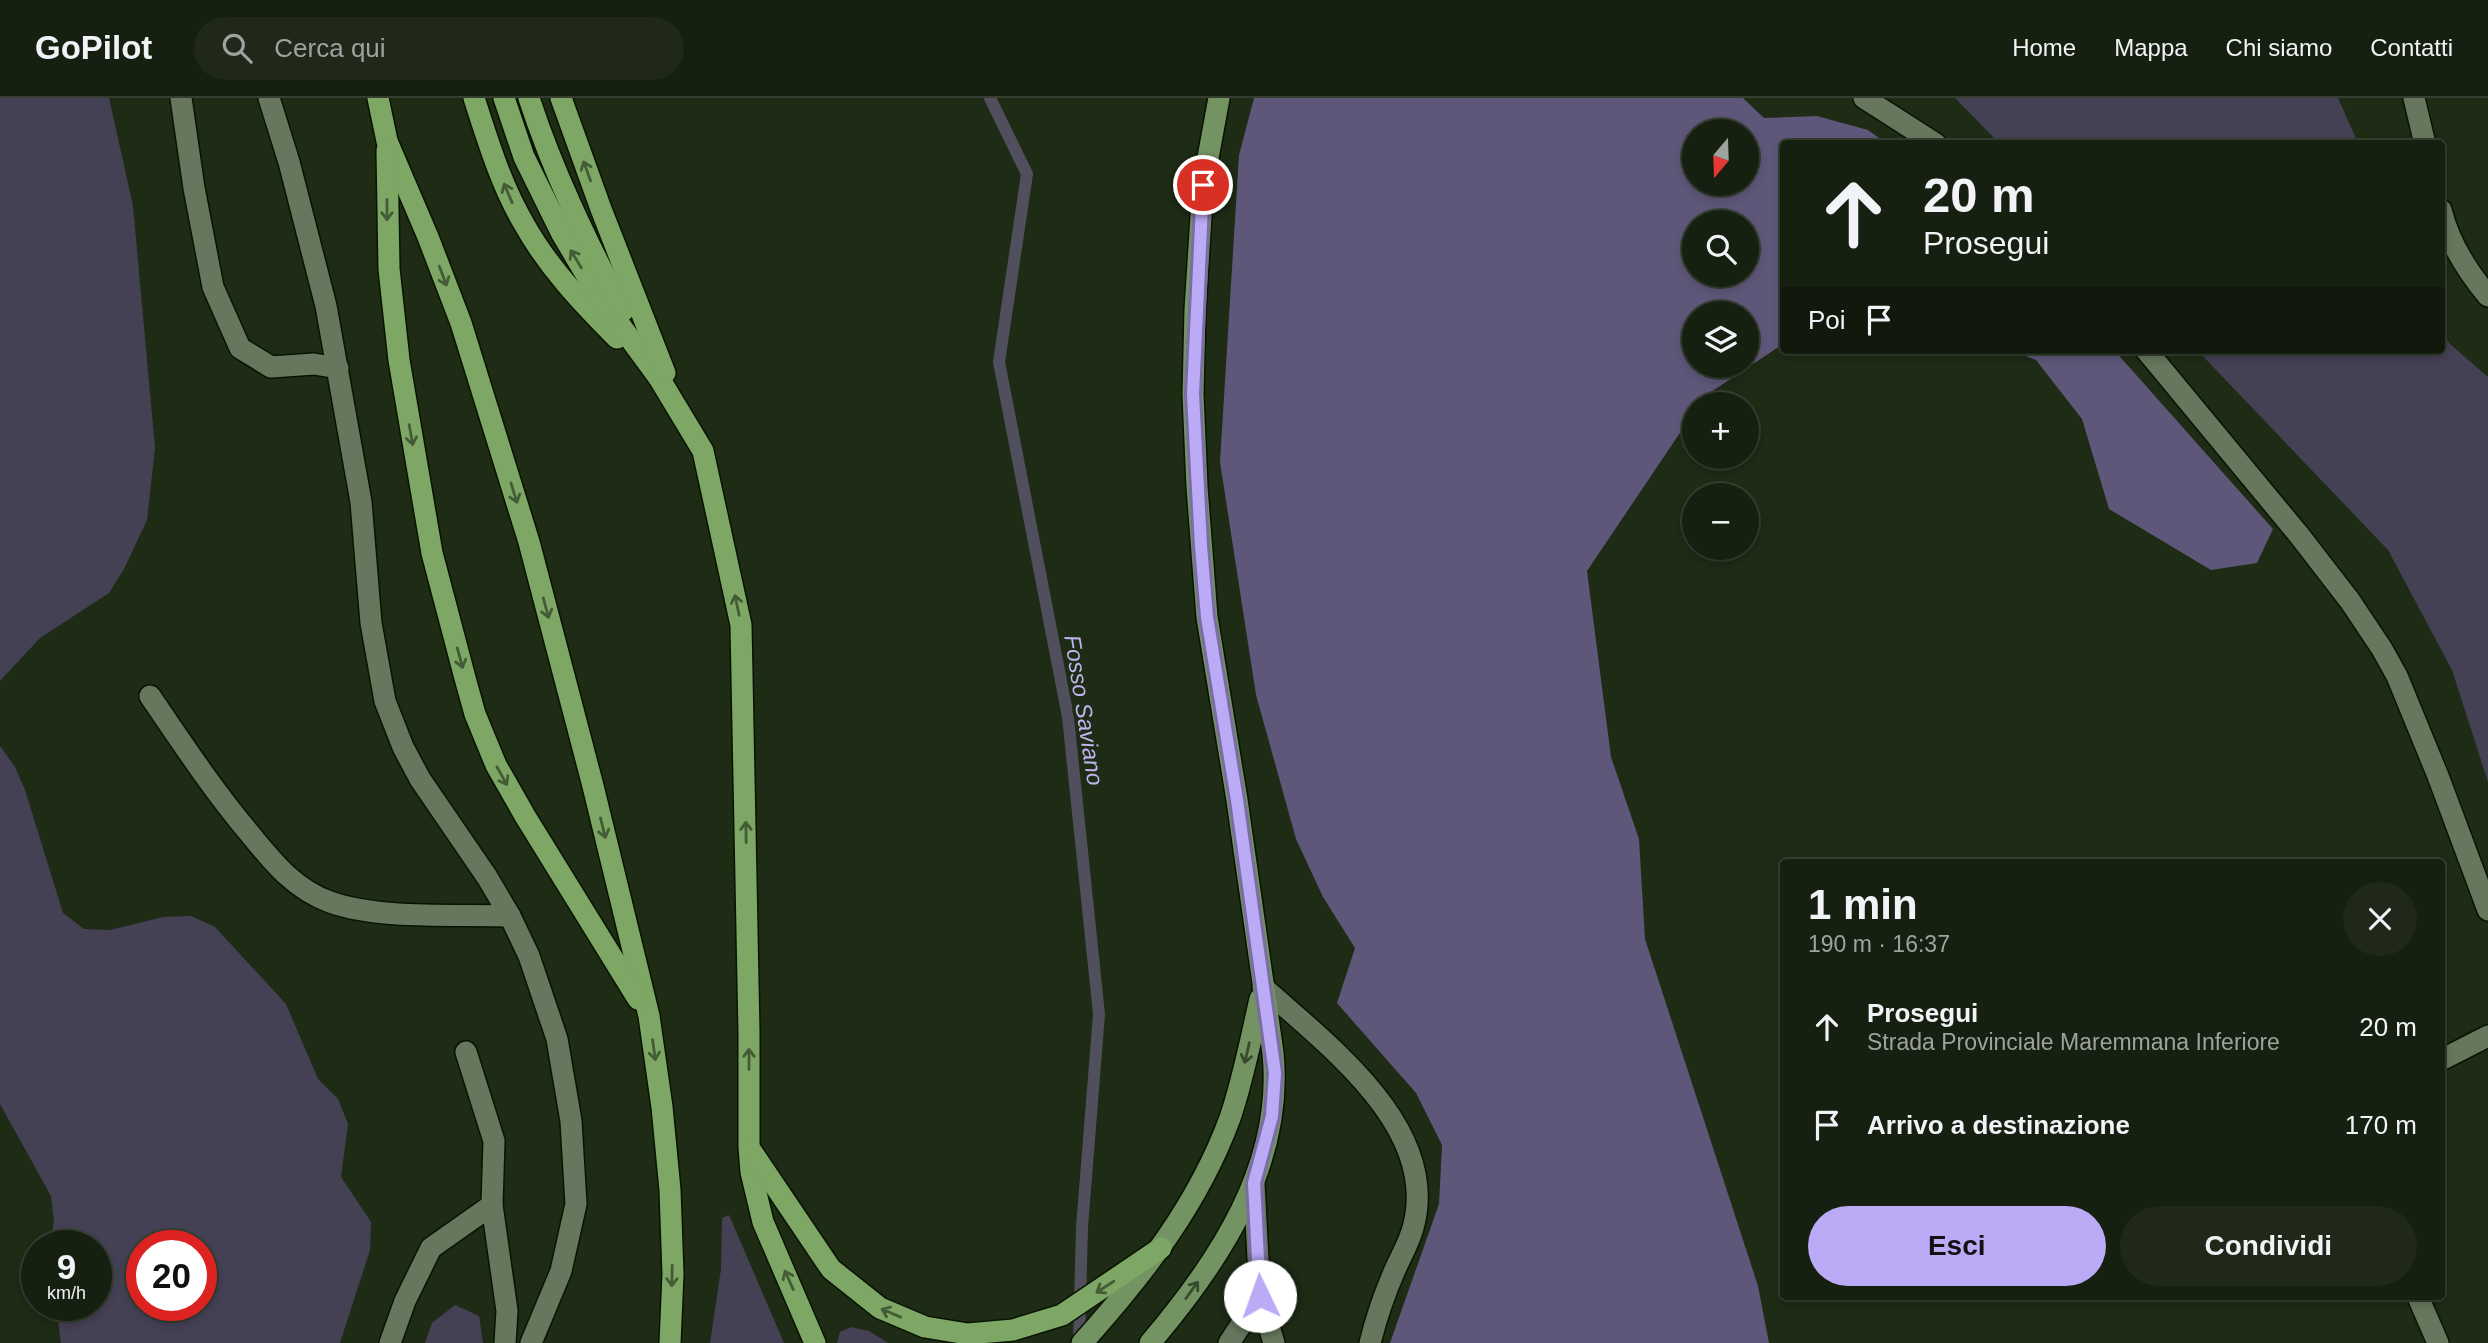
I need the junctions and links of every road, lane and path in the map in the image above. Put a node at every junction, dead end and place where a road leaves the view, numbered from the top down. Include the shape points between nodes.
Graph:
1 (181, 98) edge
2 (269, 98) edge
3 (378, 98) edge
4 (474, 98) edge
5 (504, 98) edge
6 (529, 98) edge
7 (561, 98) edge
8 (1219, 98) edge
9 (1864, 98) edge
10 (2414, 98) edge
11 (1930, 140) edge
12 (2424, 140) edge
13 (387, 141) junction
14 (2445, 221) edge
15 (2488, 296) edge
16 (2149, 354) edge
17 (338, 368) junction
18 (659, 378) junction
19 (682, 417) junction
20 (150, 696) dead end
21 (2488, 910) edge
22 (510, 916) junction
23 (1263, 987) junction
24 (649, 1016) junction
25 (2488, 1036) edge
26 (466, 1052) dead end
27 (2445, 1058) edge
28 (748, 1147) junction
29 (1254, 1183) junction
30 (492, 1205) junction
31 (1161, 1248) junction
32 (1260, 1296) junction
33 (2419, 1300) edge
34 (390, 1343) edge
35 (505, 1343) edge
36 (531, 1343) edge
37 (670, 1343) edge
38 (815, 1343) edge
39 (1082, 1343) edge
40 (1150, 1343) edge
41 (1229, 1343) edge
42 (1275, 1343) edge
43 (1370, 1343) edge
44 (2438, 1343) edge

1 - 17 street via 213,287 240,348 271,367 314,364
2 - 17 street via 323,293
3 - 13 highway
18 -> 4 highway via 595,316 537,246 512,201
18 -> 5 highway via 598,295 562,234 524,157
6 - 18 highway via 556,175
19 -> 7 highway
8 - 23 main road via 1203,185 1196,296 1193,394 1197,487 1207,617
9 - 11 street
10 - 12 street
13 -> 24 highway via 461,323 529,542
13 -> 24 highway via 389,269 399,360 432,553 468,690 501,774
14 - 15 street via 2462,260
16 - 21 street via 2299,534 2382,649 2433,764
17 - 22 street via 362,502 372,631 386,701 419,779
18 - 19 highway
28 -> 19 highway via 741,625 703,452
20 - 22 street via 220,799 284,874 303,889 357,909
22 - 36 street via 557,1039 571,1121 576,1204 561,1271
23 - 29 main road via 1275,1093
23 -> 31 main road via 1230,1116 1208,1169
23 - 43 street via 1332,1049 1377,1098 1398,1128 1411,1160 1417,1196 1413,1230
24 -> 37 highway via 670,1190
25 - 27 street
26 - 30 street via 495,1142
31 -> 28 highway via 1062,1315 1013,1330 968,1334 925,1327 880,1308 831,1269
38 -> 28 highway via 763,1222
29 - 32 street
40 -> 29 main road via 1220,1251
30 - 34 street via 431,1248
30 - 35 street via 507,1311
31 - 39 main road
32 - 41 street
32 - 42 street
33 - 44 street

